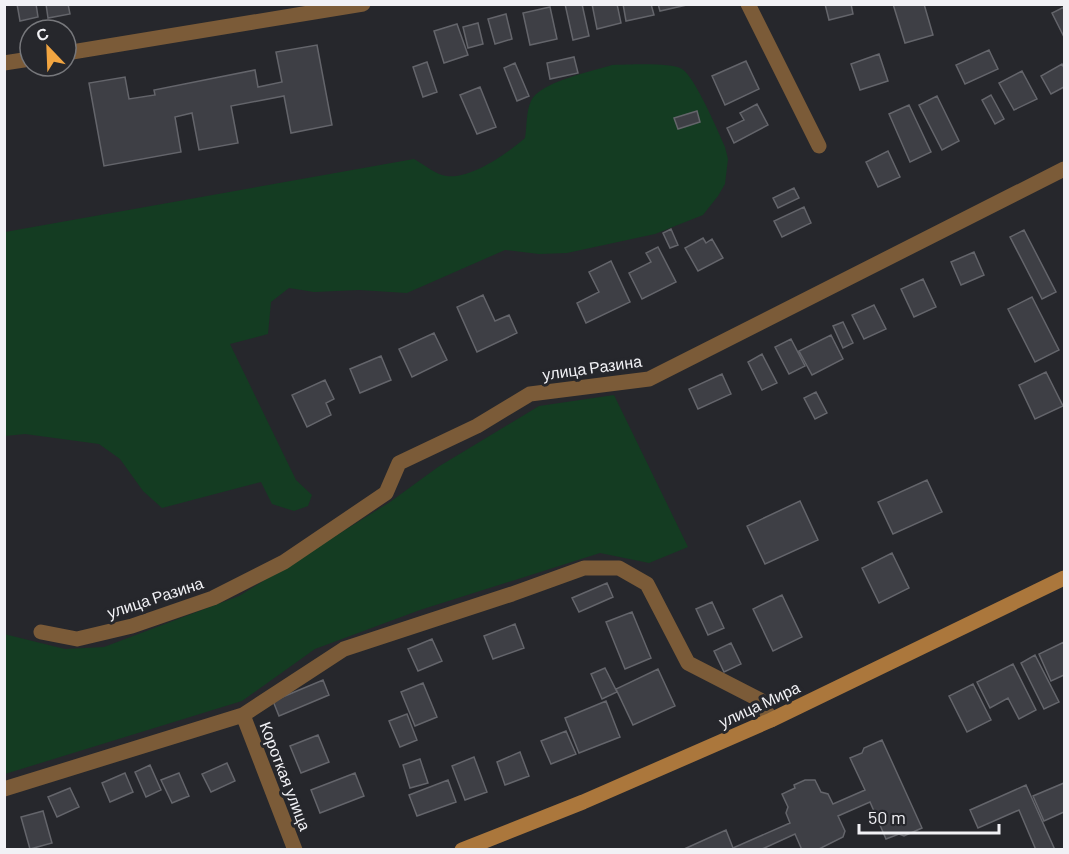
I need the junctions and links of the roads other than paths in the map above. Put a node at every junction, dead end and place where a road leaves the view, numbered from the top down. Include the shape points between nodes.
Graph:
1 (363, 4) edge
2 (748, 4) edge
3 (331, 7) edge
4 (78, 51) edge
5 (819, 146) dead end
6 (1065, 169) edge
7 (1065, 578) edge
8 (40, 632) dead end
9 (243, 715) junction
10 (771, 720) junction
11 (4, 789) edge
12 (295, 849) edge
13 (462, 849) edge

1 - 3 street
2 - 5 street
3 - 4 street
6 - 8 street, улица Разина via 649,379 530,394 477,426 399,463 386,493 284,562 213,598 132,626 77,639
7 - 10 main road, улица Мира
9 - 10 street via 344,649 584,568 619,568 647,584 688,663 760,700
9 - 11 street
9 - 12 street, Короткая улица
10 - 13 main road, улица Мира via 583,802

